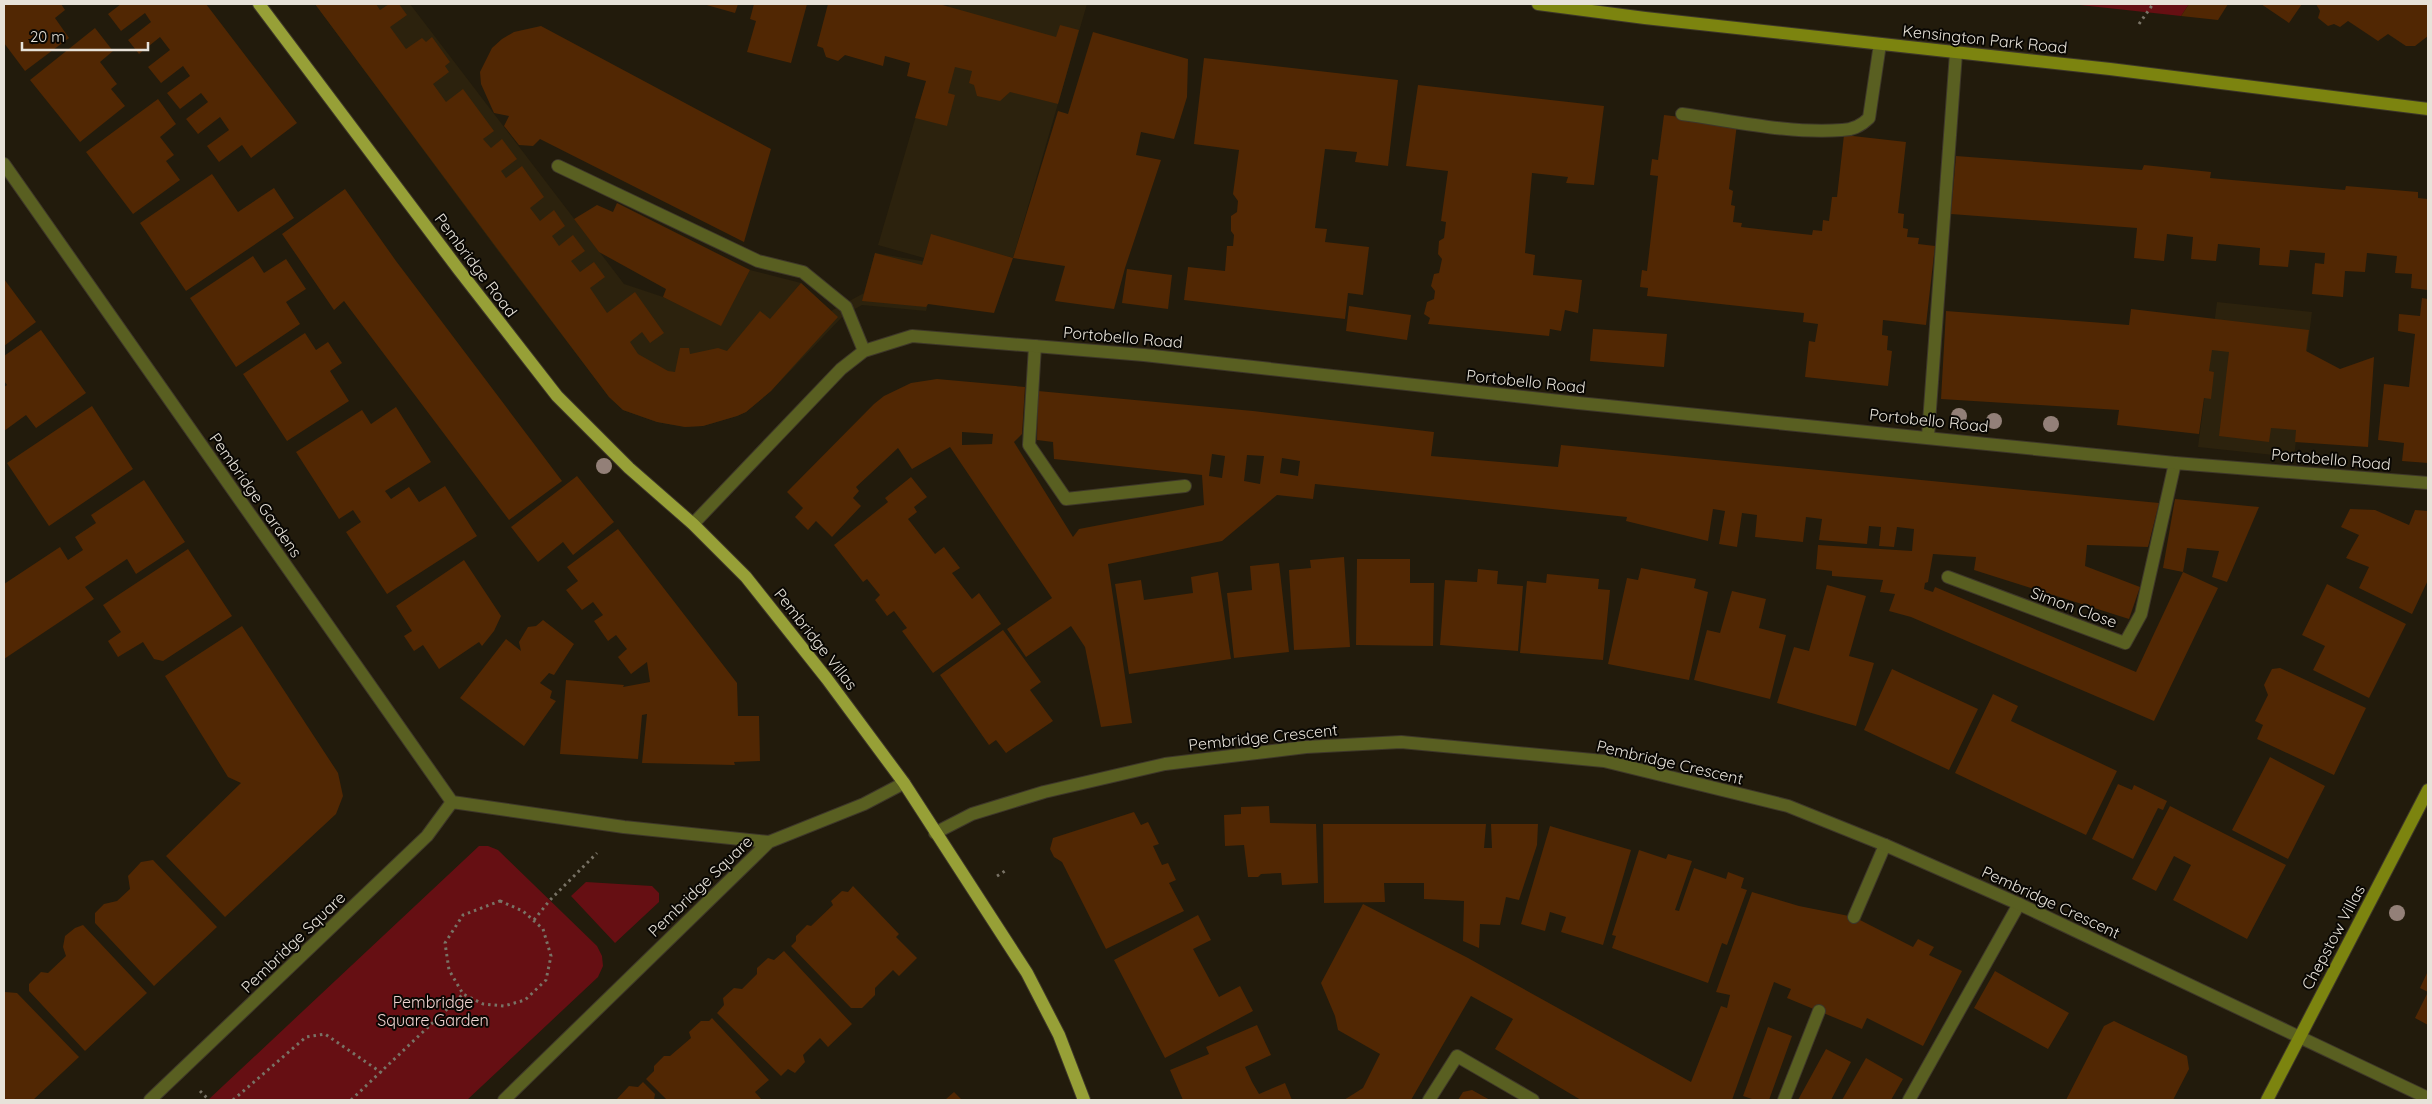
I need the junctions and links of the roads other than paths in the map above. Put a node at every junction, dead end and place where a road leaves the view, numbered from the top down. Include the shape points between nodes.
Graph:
1 (259, 4) edge
2 (1538, 4) edge
3 (1573, 7) edge
4 (1880, 44) junction
5 (1956, 53) junction
6 (2428, 109) edge
7 (1682, 114) dead end
8 (4, 164) edge
9 (558, 166) dead end
10 (1035, 346) junction
11 (864, 351) junction
12 (1928, 436) junction
13 (2175, 462) junction
14 (2428, 483) edge
15 (1184, 486) dead end
16 (693, 524) junction
17 (1948, 577) dead end
18 (904, 783) junction
19 (2428, 790) edge
20 (452, 802) junction
21 (935, 833) junction
22 (769, 842) junction
23 (1885, 845) junction
24 (2019, 904) junction
25 (1854, 917) dead end
26 (1819, 1011) dead end
27 (2299, 1037) junction
28 (2428, 1098) edge
29 (150, 1100) edge
30 (504, 1100) edge
31 (1084, 1100) edge
32 (1429, 1100) edge
33 (1533, 1100) edge
34 (1784, 1100) edge
35 (1909, 1100) edge
36 (2267, 1100) edge

1 - 16 main road, Pembridge Road via 556,396 629,468
2 - 3 main road, Kensington Park Road
3 - 4 main road, Kensington Park Road
4 - 5 main road, Kensington Park Road
4 - 7 street via 1869,118 1862,125 1843,130 1789,128
5 - 6 main road, Kensington Park Road
5 - 12 street
8 - 20 street, Pembridge Gardens
9 - 11 street via 758,261 803,272 846,307
10 - 11 street, Portobello Road via 912,336
10 - 12 street, Portobello Road
10 - 15 street via 1029,445 1066,499
11 - 16 street, Portobello Road via 841,369
12 - 13 street, Portobello Road
13 - 14 street, Portobello Road
13 - 17 street, Simon Close via 2141,614 2125,643
16 - 18 main road, Pembridge Villas via 746,577 827,678
18 - 21 main road
18 - 22 street, Pembridge Square via 864,804
19 - 27 main road, Chepstow Villas
20 - 22 street, Pembridge Square
20 - 29 street, Pembridge Square via 427,836
21 - 23 street, Pembridge Crescent via 972,814 1044,792 1165,764 1306,747 1401,742 1604,761 1788,806
21 - 31 main road via 1027,973 1059,1036
22 - 30 street, Pembridge Square
23 - 24 street, Pembridge Crescent
23 - 25 street
24 - 27 street, Pembridge Crescent
24 - 35 street
26 - 34 street
27 - 28 street, Pembridge Crescent
27 - 36 main road, Chepstow Villas
32 - 33 street via 1457,1056

